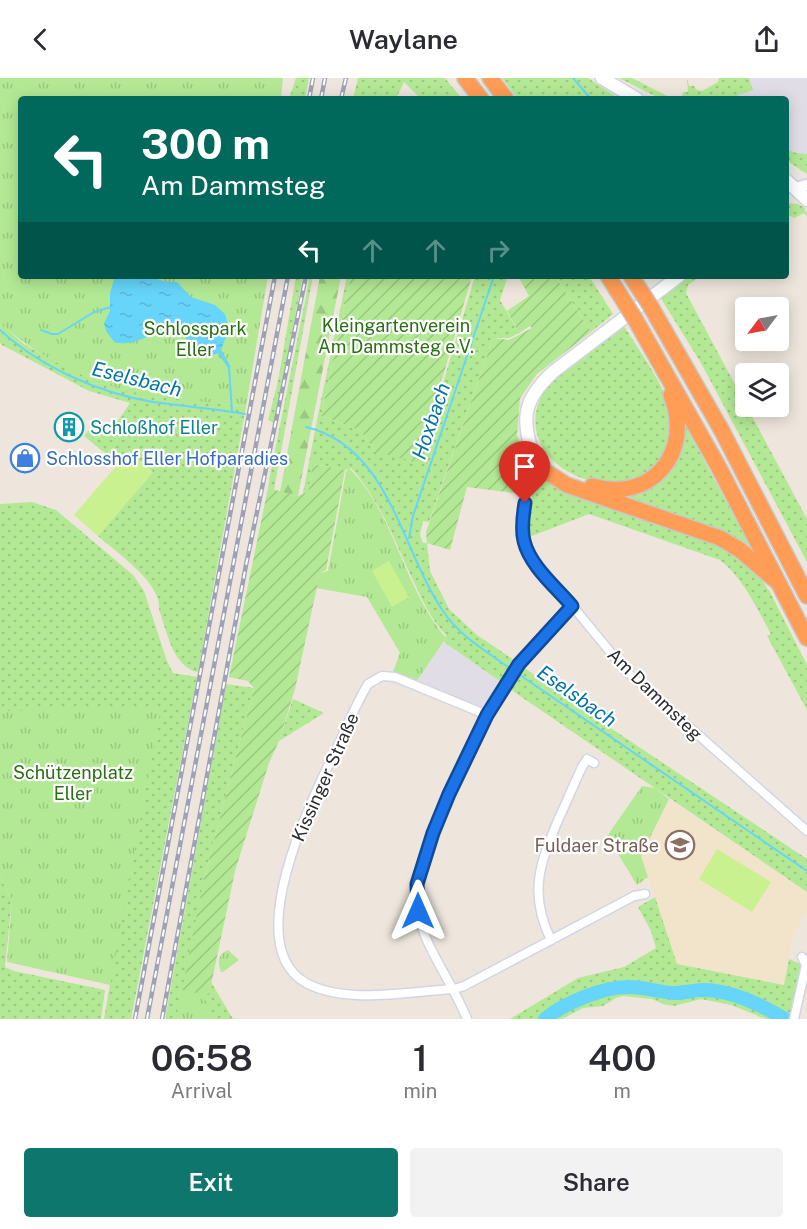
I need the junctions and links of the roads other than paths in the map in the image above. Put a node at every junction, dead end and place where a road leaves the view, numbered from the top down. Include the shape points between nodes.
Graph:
1 (465, 78) edge
2 (490, 78) edge
3 (602, 78) edge
4 (479, 96) edge
5 (504, 96) edge
6 (632, 96) edge
7 (794, 187) edge
8 (807, 200) edge
9 (610, 279) edge
10 (633, 279) edge
11 (675, 279) edge
12 (661, 363) junction
13 (535, 448) junction
14 (525, 503) dead end
15 (779, 542) junction
16 (807, 573) edge
17 (777, 581) junction
18 (807, 596) edge
19 (572, 606) junction
20 (807, 638) edge
21 (487, 715) junction
22 (594, 763) dead end
23 (807, 831) edge
24 (645, 894) dead end
25 (551, 940) junction
26 (802, 957) dead end
27 (454, 989) junction
28 (795, 1016) edge
29 (467, 1019) edge

1 - 4 highway
2 - 5 highway
3 - 6 main road
7 - 8 main road
9 - 12 highway, bridge
10 - 15 highway, bridge via 722,431
11 - 13 main road via 553,372 542,385 533,418
12 - 13 highway via 675,404 678,434 668,462 649,480 625,489 599,488 573,480 554,468
12 - 17 highway
13 - 17 highway via 545,471 567,485 728,542
14 - 19 street, Am Dammsteg via 527,549
15 - 16 highway
15 - 18 highway
17 - 20 highway
19 - 21 street via 519,664
19 - 23 street, Am Dammsteg via 626,671
21 - 27 street via 442,810 417,884 422,928
21 - 27 street, Kissinger Straße via 395,677 382,676 371,681 307,810 280,903 278,936 282,955 291,971 307,983 342,995
22 - 25 street via 586,759 543,856 539,898
24 - 25 street via 634,896
25 - 27 street
26 - 28 street via 806,965
27 - 29 street

